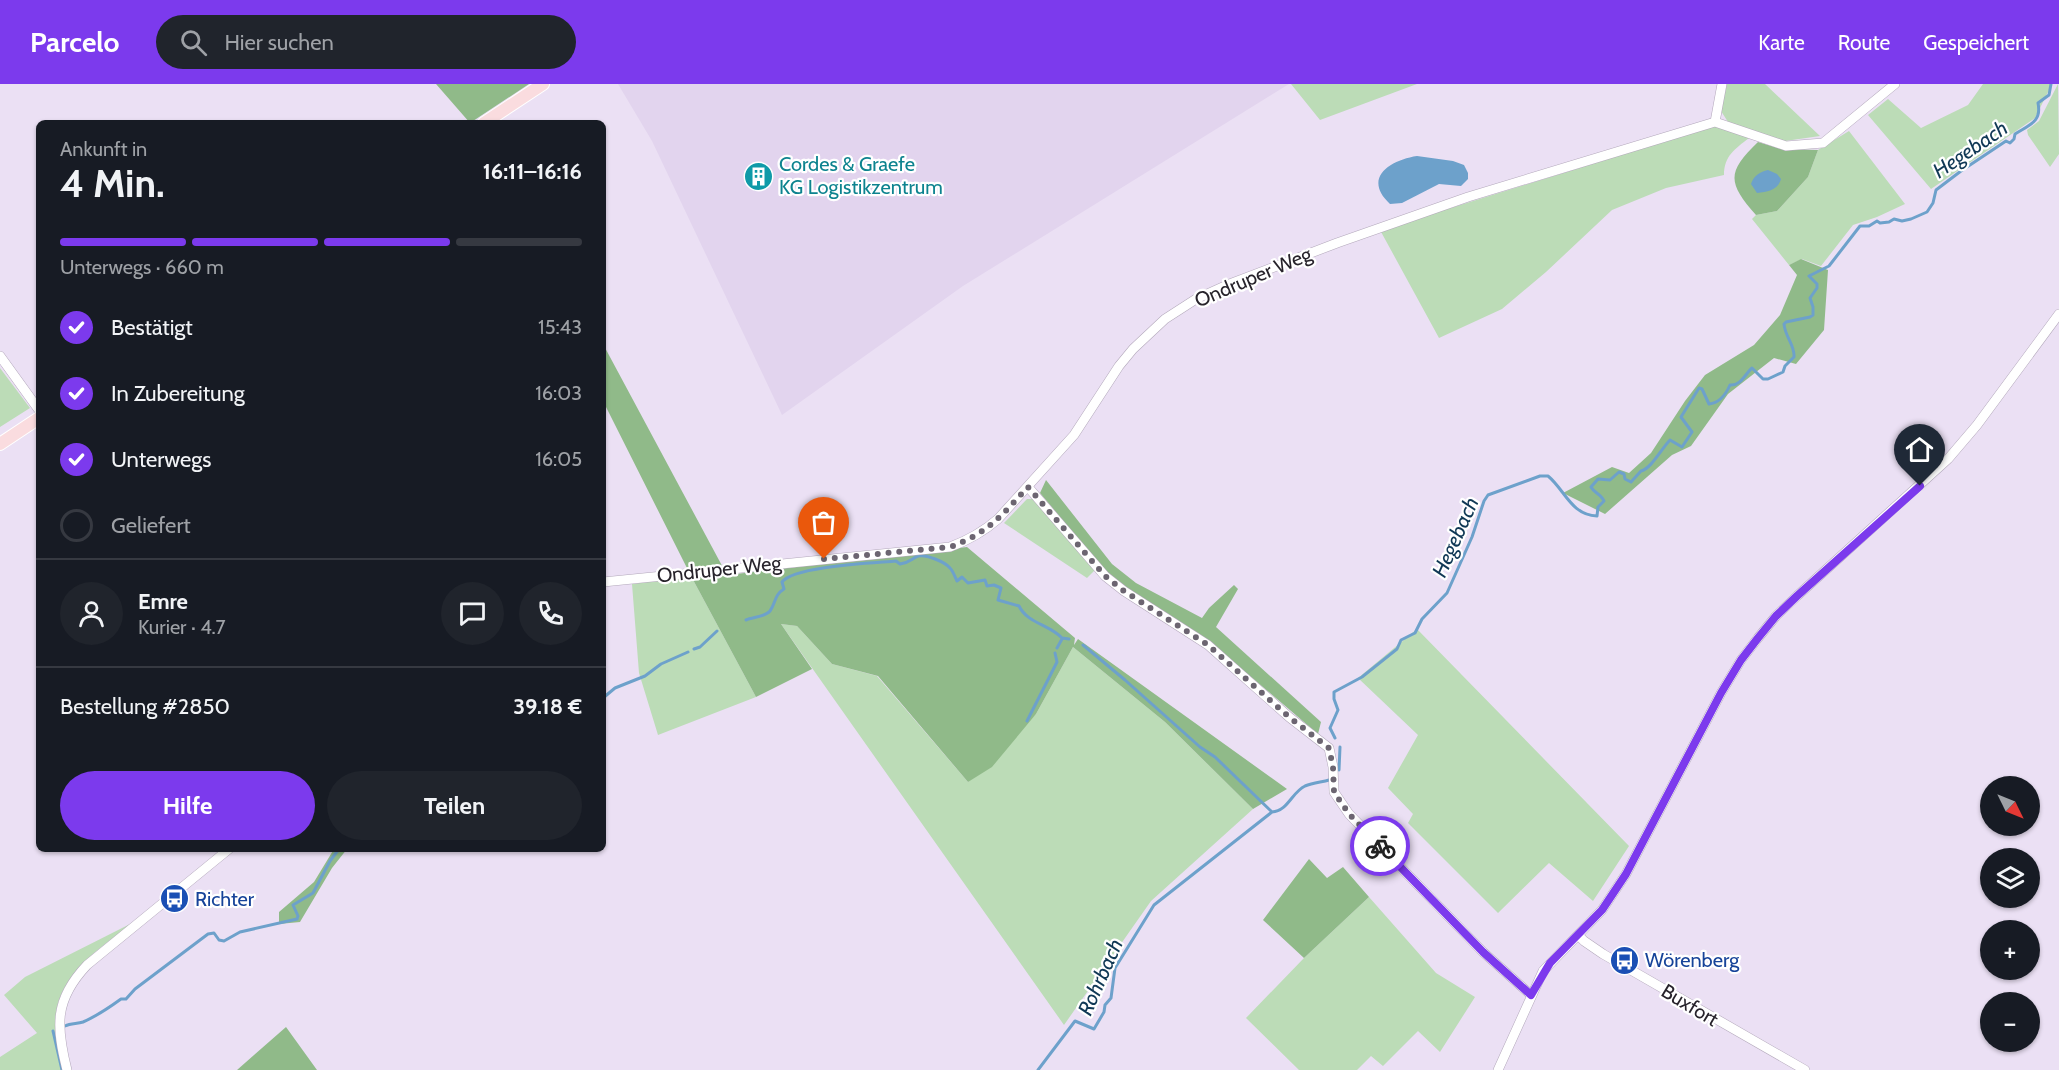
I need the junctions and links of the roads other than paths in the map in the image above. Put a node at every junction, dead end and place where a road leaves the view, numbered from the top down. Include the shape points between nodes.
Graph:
1 (543, 84) edge
2 (1722, 84) edge
3 (1895, 84) edge
4 (489, 120) edge
5 (1714, 122) junction
6 (2059, 314) edge
7 (0, 356) edge
8 (36, 406) edge
9 (36, 420) edge
10 (0, 444) edge
11 (1028, 487) junction
12 (606, 582) edge
13 (225, 852) edge
14 (1578, 934) junction
15 (1531, 995) junction
16 (67, 1070) edge
17 (1498, 1070) edge
18 (1805, 1070) edge

1 - 4 main road
2 - 5 street
3 - 5 street via 1822,143 1786,146
5 - 11 street, Ondruper Weg via 1468,197 1196,299 1165,319 1133,349 1074,435
6 - 14 street via 1948,459 1797,596 1758,638 1721,693 1621,882
7 - 8 street
9 - 10 main road
11 - 12 street, Ondruper Weg via 984,531 950,547
11 - 15 street via 1105,576 1208,645 1329,748 1334,792 1349,814 1483,952
13 - 16 street via 75,977 60,1012 60,1038
14 - 15 street via 1550,963
14 - 18 street, Buxfort via 1603,954
15 - 17 street

